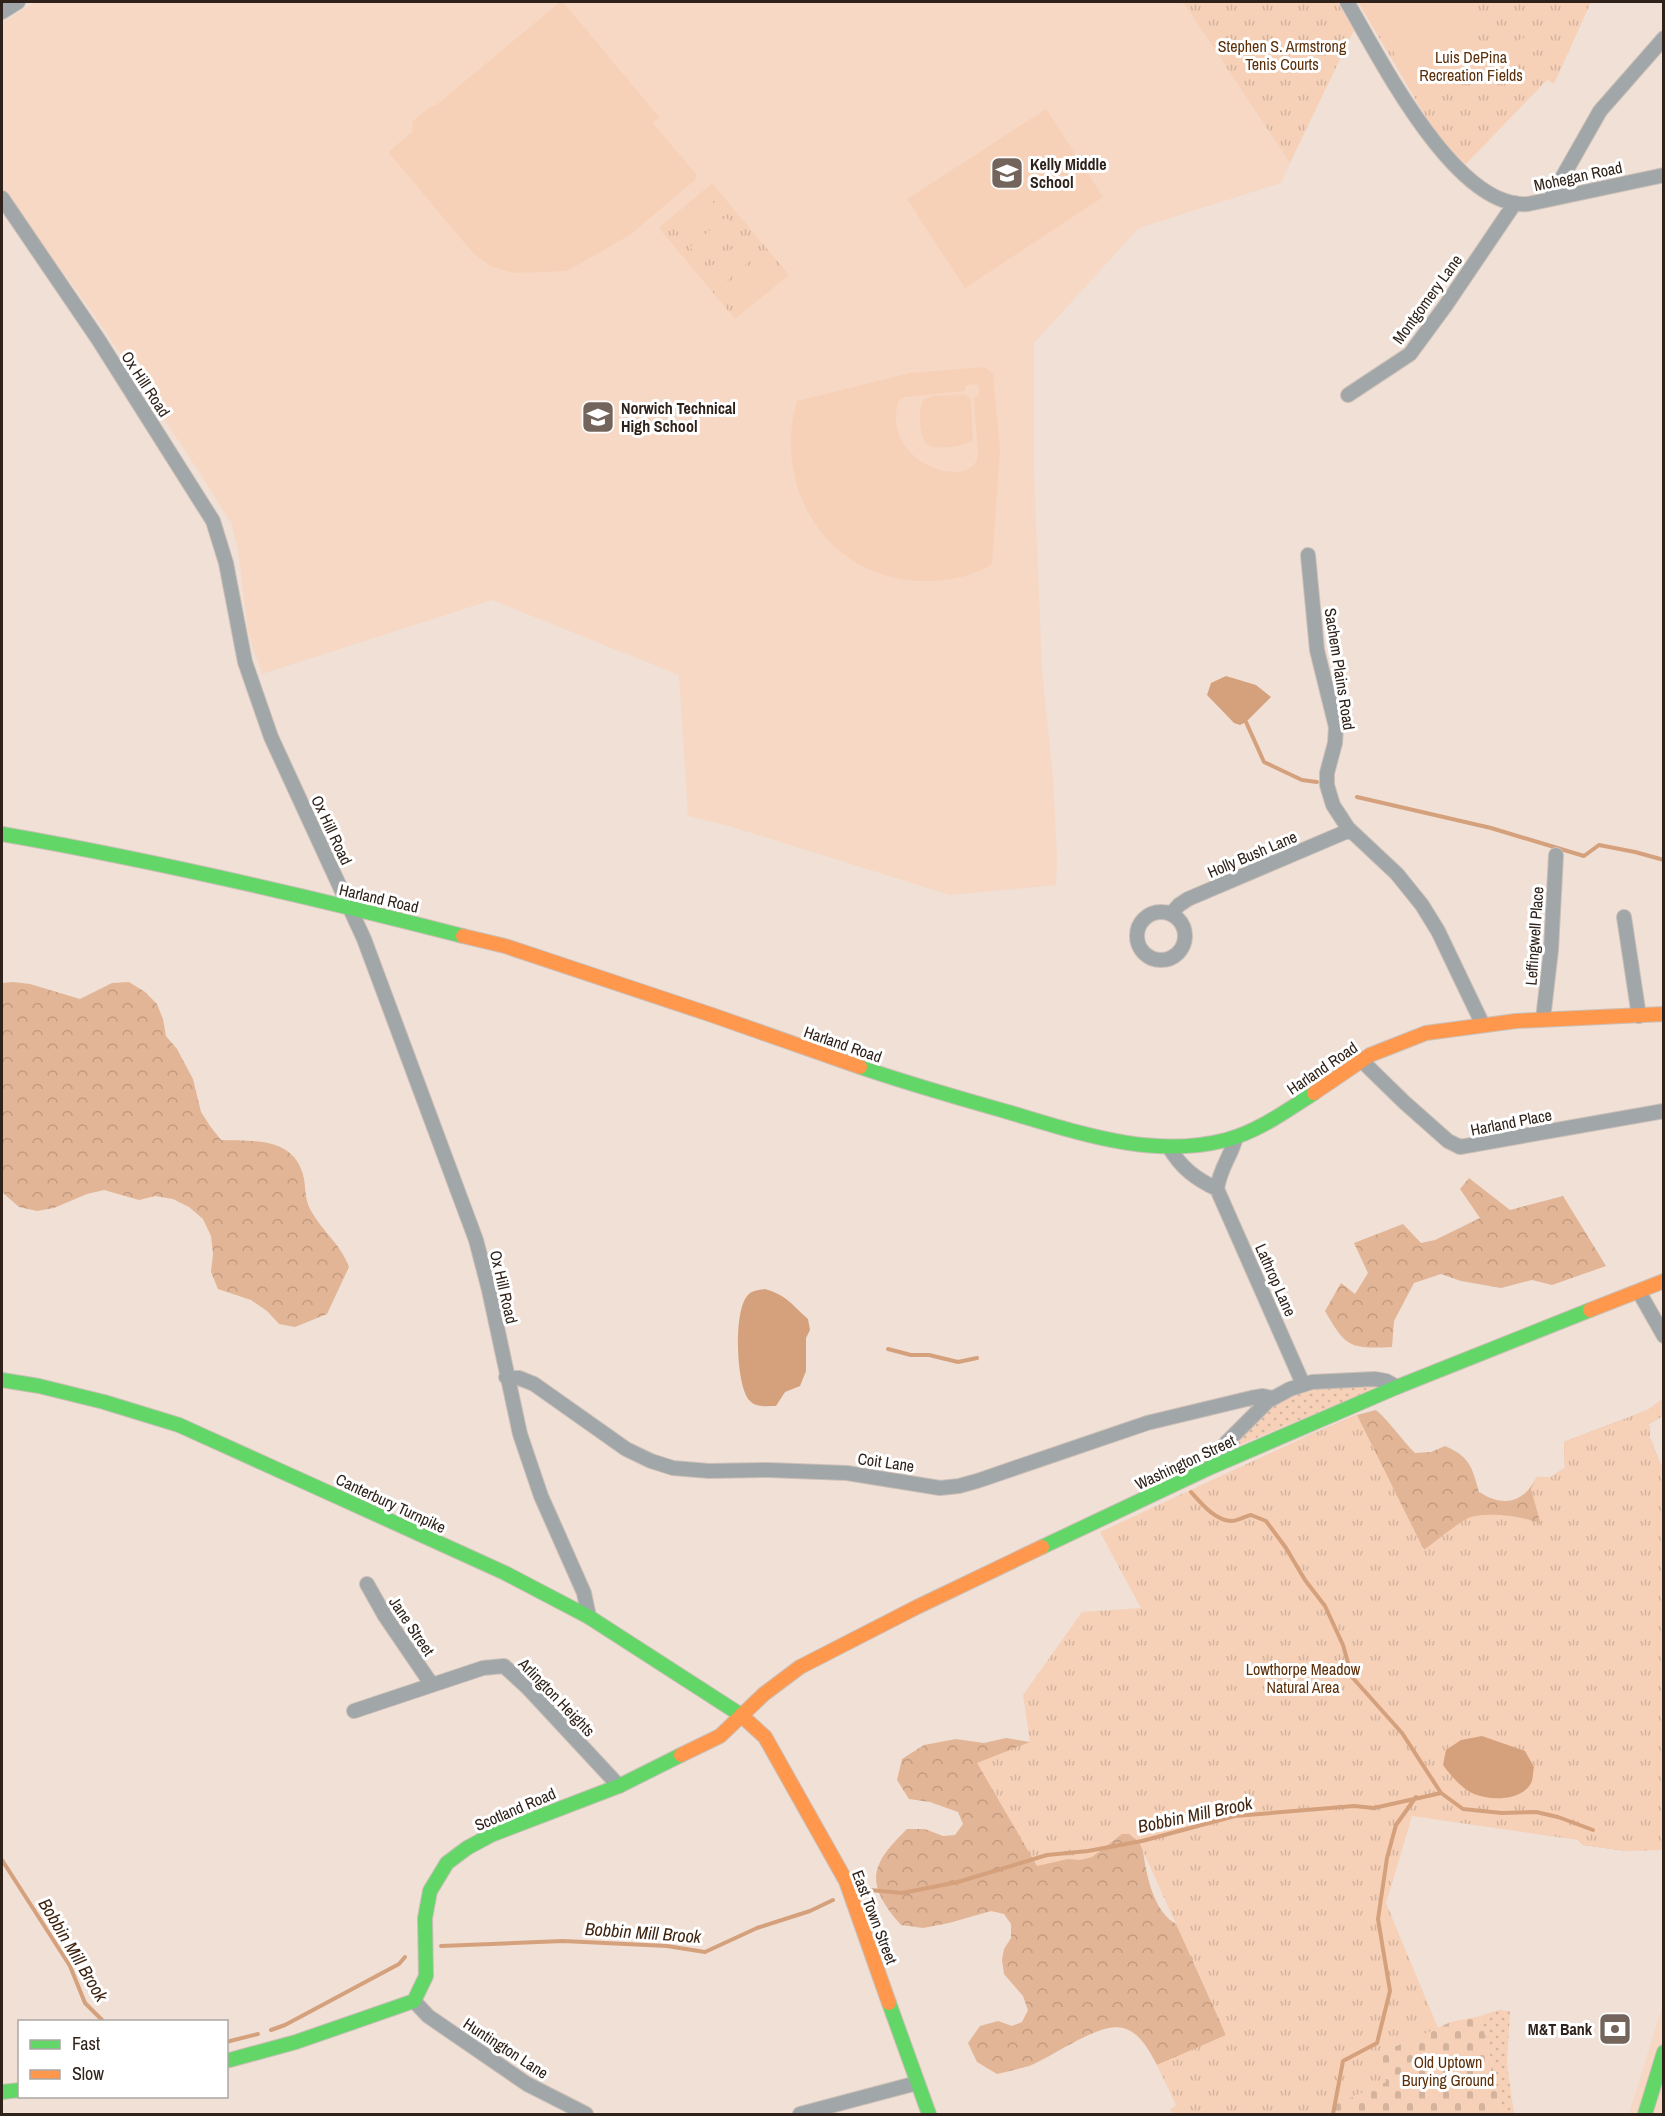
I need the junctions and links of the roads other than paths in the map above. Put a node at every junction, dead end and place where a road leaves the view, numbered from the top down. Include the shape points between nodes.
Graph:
1 (18, 2) edge
2 (1347, 2) edge
3 (2, 12) edge
4 (1664, 38) edge
5 (1664, 175) edge
6 (1550, 199) junction
7 (1515, 203) junction
8 (3, 204) edge
9 (1348, 394) dead end
10 (1308, 555) dead end
11 (1350, 830) junction
12 (2, 834) edge
13 (1556, 855) dead end
14 (350, 907) junction
15 (1171, 914) dead end
16 (1624, 917) dead end
17 (1664, 1014) edge
18 (1639, 1016) junction
19 (1543, 1019) junction
20 (1483, 1024) junction
21 (1362, 1060) junction
22 (1664, 1111) edge
23 (1236, 1137) junction
24 (1169, 1148) junction
25 (1217, 1189) junction
26 (1664, 1281) edge
27 (1639, 1292) junction
28 (1664, 1336) edge
29 (506, 1377) junction
30 (2, 1380) edge
31 (1303, 1384) junction
32 (1397, 1387) junction
33 (1272, 1398) junction
34 (1223, 1461) junction
35 (367, 1584) dead end
36 (589, 1617) junction
37 (432, 1685) junction
38 (354, 1711) dead end
39 (742, 1716) junction
40 (619, 1786) junction
41 (414, 2001) junction
42 (1664, 2052) edge
43 (228, 2060) edge
44 (917, 2083) junction
45 (18, 2091) edge
46 (2, 2092) edge
47 (586, 2115) edge
48 (800, 2115) edge
49 (929, 2115) edge
50 (1645, 2115) edge

1 - 3 street
2 - 7 street, Mohegan Road via 1439,147 1479,187 1496,198
4 - 6 street via 1600,111
5 - 6 street, Mohegan Road
6 - 7 street, Mohegan Road
7 - 9 street, Montgomery Lane via 1410,354
8 - 14 street, Ox Hill Road via 104,349 213,521 256,695 276,749
10 - 11 street, Sachem Plains Road via 1317,650 1336,727 1328,785 1335,811
11 - 15 street, Holly Bush Lane via 1188,899
11 - 20 street, Sachem Plains Road via 1397,874 1428,914
12 - 14 street, Harland Road via 99,851
13 - 19 street, Leffingwell Place
14 - 24 street, Harland Road via 528,952 939,1093 1107,1140
14 - 29 street, Ox Hill Road via 476,1240
16 - 18 street
17 - 18 street, Harland Road
18 - 19 street, Harland Road
19 - 20 street, Harland Road
20 - 21 street, Harland Road via 1414,1037
21 - 22 street, Harland Place via 1404,1102 1460,1147
21 - 23 street, Harland Road via 1275,1119
23 - 24 street, Harland Road
23 - 25 street via 1221,1168
24 - 25 street via 1184,1168
25 - 31 street, Lathrop Lane
26 - 27 street, Washington Street
27 - 28 street
27 - 32 street, Washington Street
29 - 33 street, Coit Lane via 534,1384 626,1449 673,1468 847,1473 940,1488 977,1481 1158,1420 1251,1398
29 - 36 street, Ox Hill Road via 537,1486 584,1593
30 - 36 street, Canterbury Turnpike via 104,1402 179,1425 505,1573
31 - 32 street via 1382,1379
31 - 33 street
32 - 34 street, Washington Street
33 - 34 street via 1226,1443
34 - 39 street, Washington Street via 800,1667
35 - 37 street, Jane Street
36 - 39 street, Canterbury Turnpike
37 - 38 street, Arlington Heights
37 - 40 street, Arlington Heights via 483,1668 505,1667
39 - 40 street, Scotland Road via 720,1736
39 - 44 street, East Town Street via 765,1737 846,1881
40 - 41 street, Scotland Road via 491,1835 447,1863 430,1891 425,1918 426,1976
41 - 43 street via 296,2042
41 - 47 street, Huntington Lane via 428,2016 527,2084
42 - 50 street
44 - 48 street
44 - 49 street, East Town Street
45 - 46 street

